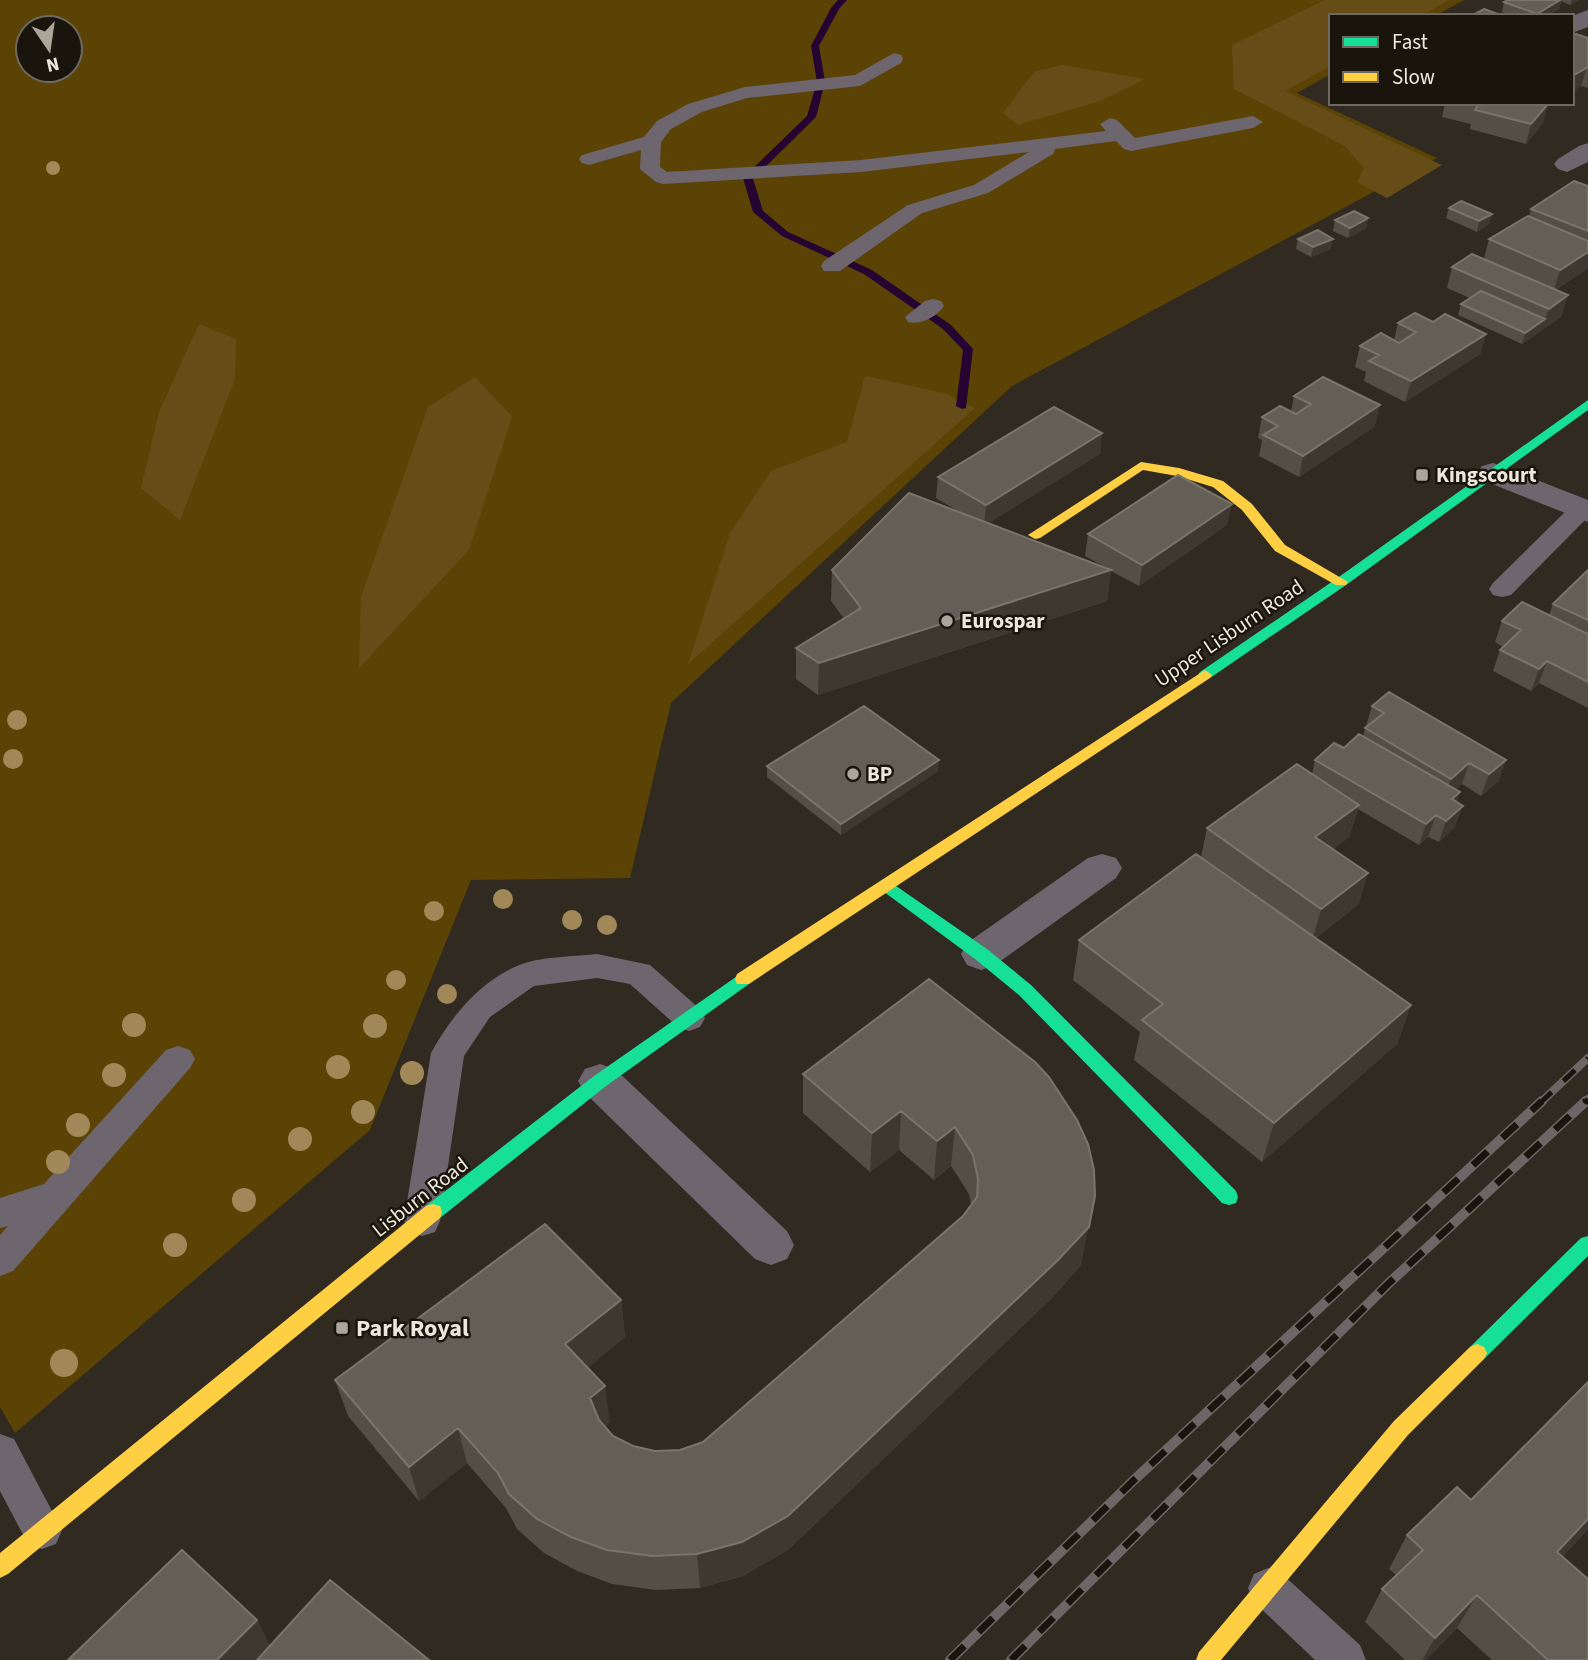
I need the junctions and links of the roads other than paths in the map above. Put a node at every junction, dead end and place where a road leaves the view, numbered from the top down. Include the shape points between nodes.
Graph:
1 (894, 59) dead end
2 (1253, 122) dead end
3 (651, 141) junction
4 (1055, 144) junction
5 (589, 159) dead end
6 (840, 261) dead end
7 (1587, 406) edge
8 (1493, 473) junction
9 (1585, 510) edge
10 (1035, 535) dead end
11 (1341, 582) junction
12 (1502, 589) dead end
13 (1102, 868) dead end
14 (886, 885) junction
15 (981, 954) junction
16 (689, 1018) junction
17 (178, 1059) dead end
18 (600, 1081) junction
19 (56, 1195) junction
20 (1229, 1197) dead end
21 (0, 1213) edge
22 (422, 1221) junction
23 (1588, 1244) edge
24 (771, 1245) dead end
25 (0, 1260) edge
26 (0, 1452) edge
27 (42, 1530) junction
28 (0, 1567) edge
29 (1268, 1588) junction
30 (1207, 1660) edge
31 (1345, 1660) edge

1 - 3 lane via 860,80 745,93 695,108 664,125
2 - 4 lane via 1131,145 1115,129
3 - 4 lane via 650,169 663,177 768,173
3 - 5 lane
4 - 6 lane via 981,189 915,209
7 - 8 main road, Upper Lisburn Road
8 - 9 street
8 - 11 main road, Upper Lisburn Road
9 - 12 lane
10 - 11 main road via 1141,467 1178,472 1218,484 1247,507 1280,548
11 - 14 main road, Upper Lisburn Road
13 - 15 street
14 - 15 main road
14 - 16 main road, Lisburn Road
15 - 20 main road via 1025,990
16 - 18 main road, Lisburn Road
16 - 22 lane via 639,974 597,966 526,975 479,1007 449,1053
17 - 19 lane
18 - 22 main road, Lisburn Road
18 - 24 street
19 - 21 lane
19 - 25 lane
22 - 27 main road, Lisburn Road
23 - 29 main road via 1401,1428
26 - 27 lane
27 - 28 main road, Lisburn Road
29 - 30 main road
29 - 31 lane

